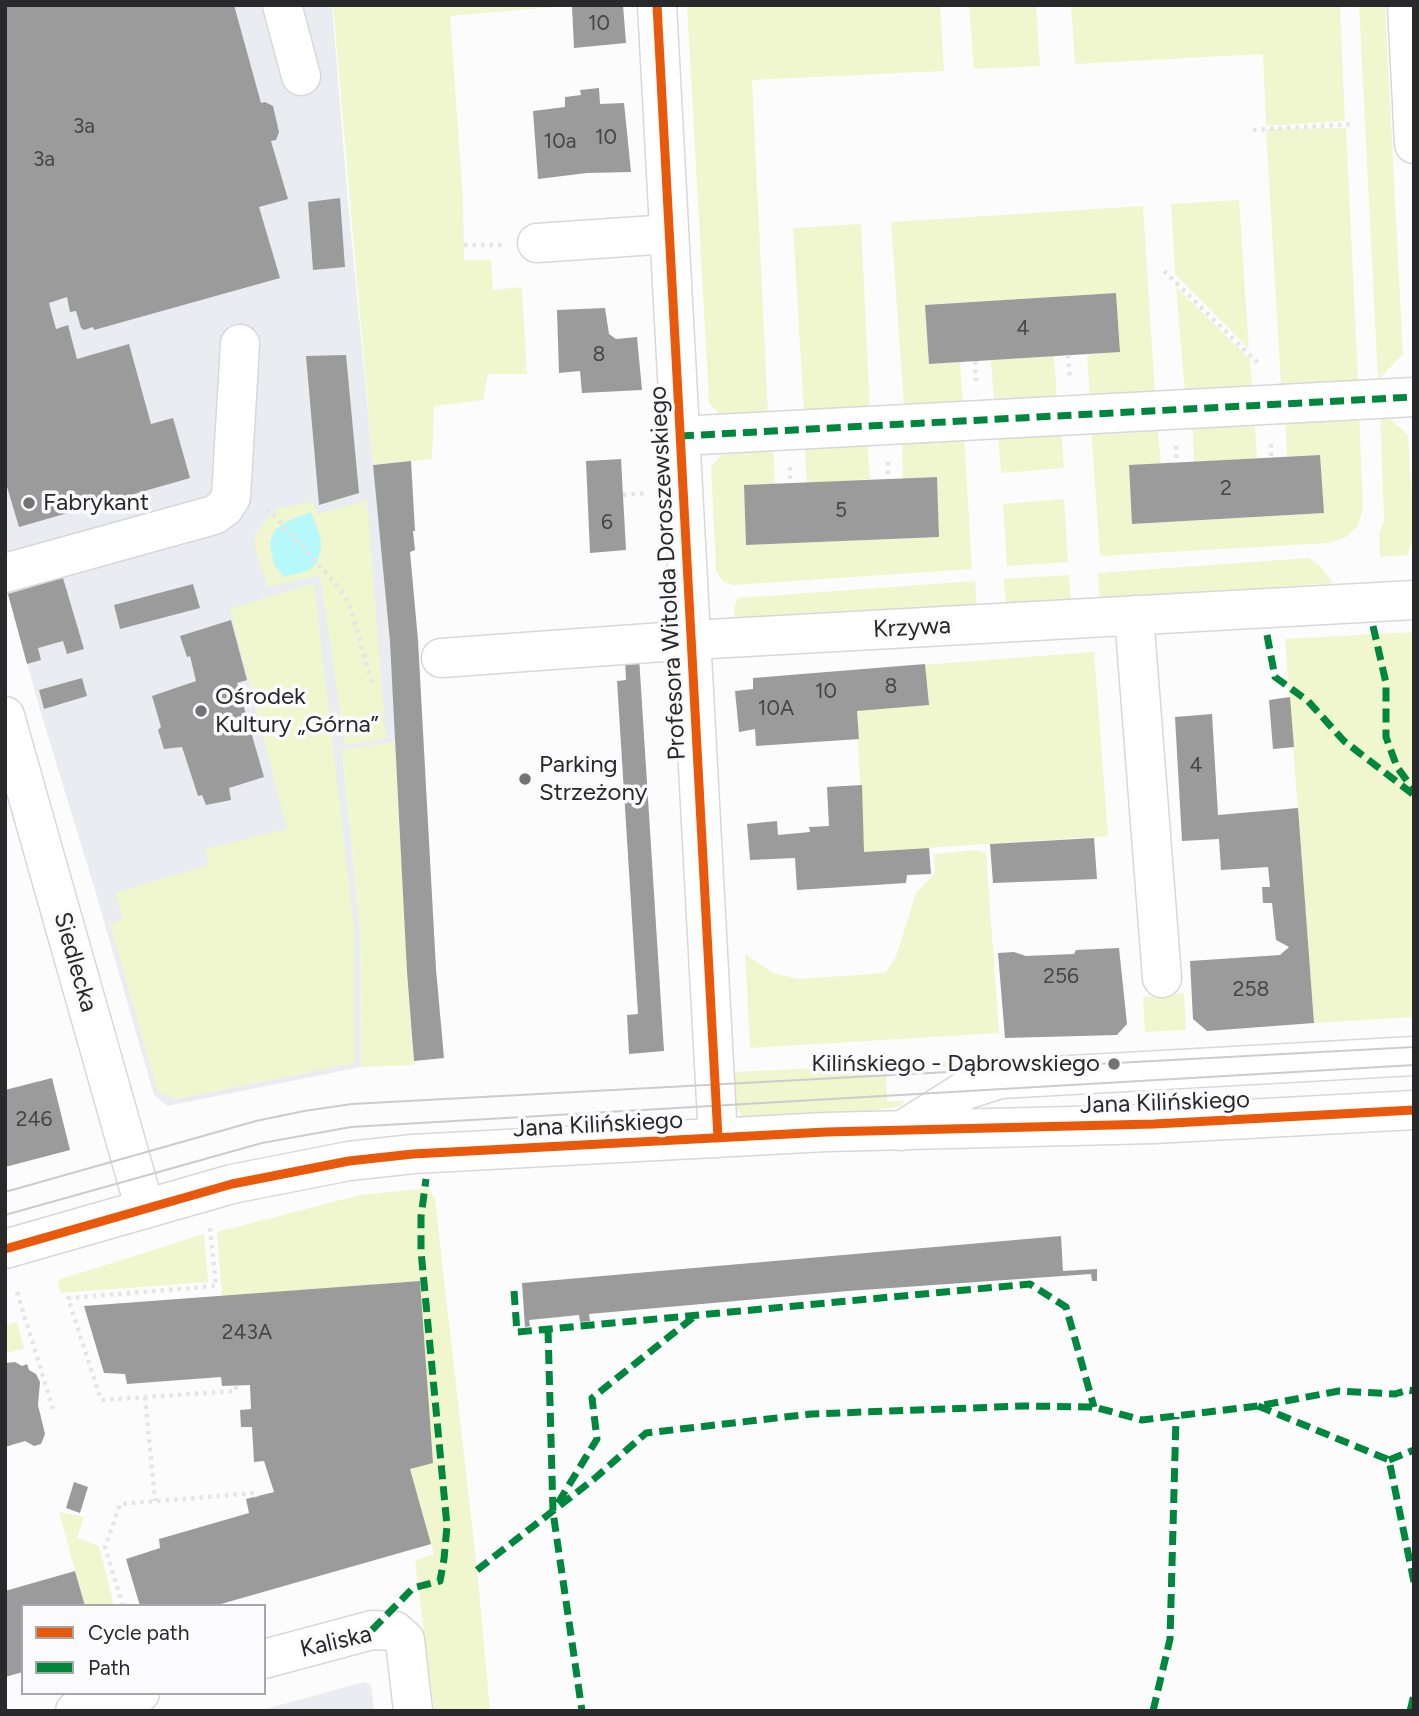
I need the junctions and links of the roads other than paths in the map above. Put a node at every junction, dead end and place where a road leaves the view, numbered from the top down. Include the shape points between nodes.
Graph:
1 (282, 5) edge
2 (657, 5) edge
3 (1407, 5) edge
4 (301, 76) dead end
5 (1414, 144) edge
6 (669, 234) junction
7 (537, 243) dead end
8 (240, 345) dead end
9 (1414, 397) edge
10 (680, 436) junction
11 (5, 573) edge
12 (1414, 600) edge
13 (1134, 615) junction
14 (691, 640) junction
15 (441, 658) dead end
16 (5, 716) edge
17 (1162, 978) dead end
18 (1414, 1056) edge
19 (1414, 1110) edge
20 (901, 1131) junction
21 (718, 1138) junction
22 (145, 1209) junction
23 (5, 1249) edge
24 (266, 1658) edge
25 (133, 1695) edge
26 (75, 1711) edge
27 (414, 1711) edge

1 - 4 street
2 - 6 street, Profesora Witolda Doroszewskiego
3 - 5 street
6 - 7 street
6 - 10 street, Profesora Witolda Doroszewskiego
8 - 11 street via 231,497 224,508 214,515
9 - 10 street
10 - 14 street, Profesora Witolda Doroszewskiego
12 - 13 street, Krzywa
13 - 14 street, Krzywa
13 - 17 street
14 - 15 street, Krzywa
14 - 21 street, Profesora Witolda Doroszewskiego
16 - 22 street, Siedlecka
18 - 20 street via 1000,1079 966,1090
19 - 20 street, Jana Kilińskiego
20 - 21 street, Jana Kilińskiego
21 - 22 street, Jana Kilińskiego via 349,1161 232,1184
22 - 23 street, Jana Kilińskiego
24 - 27 street, Kaliska via 372,1630 396,1632 405,1640
25 - 26 street

